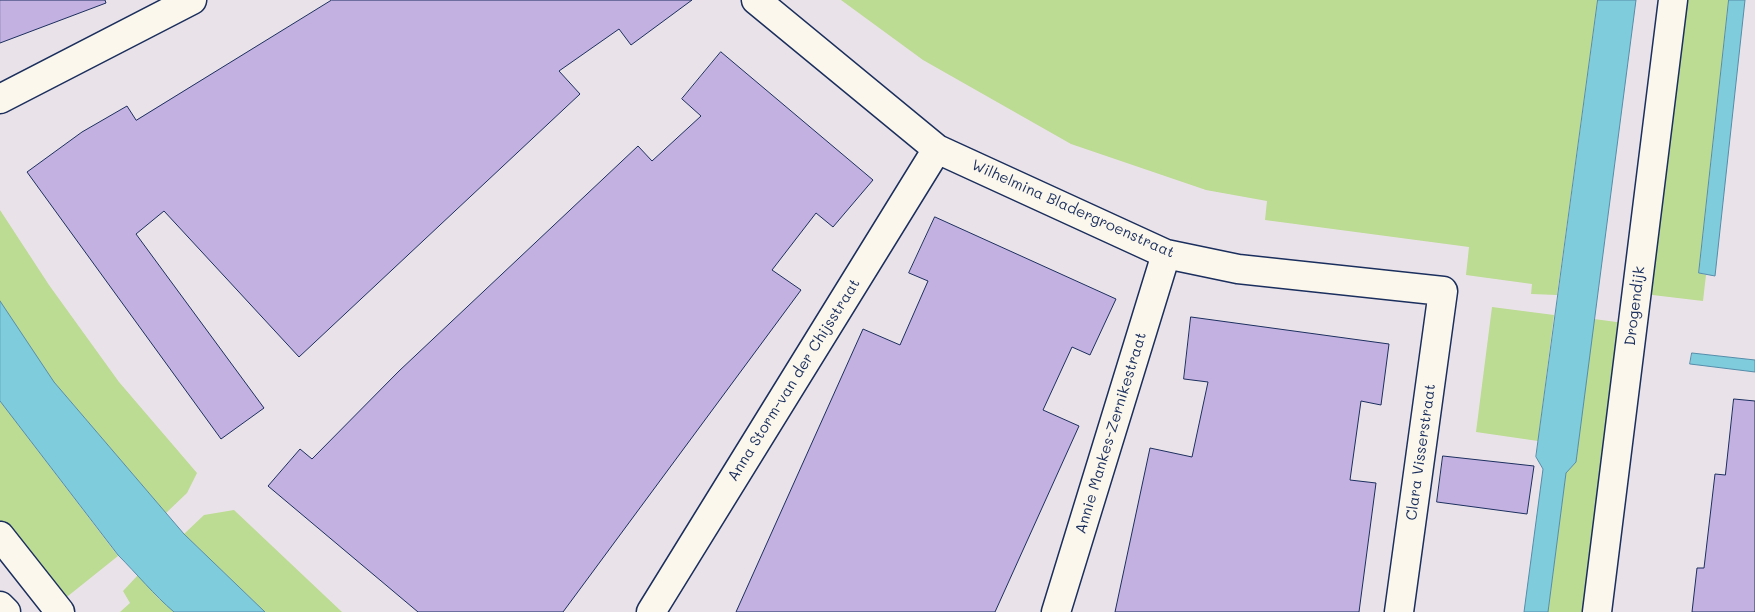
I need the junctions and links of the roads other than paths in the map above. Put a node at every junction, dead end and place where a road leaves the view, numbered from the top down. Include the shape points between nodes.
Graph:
1 (192, 0) edge
2 (756, 0) edge
3 (1673, 0) edge
4 (0, 99) edge
5 (937, 149) junction
6 (1166, 254) junction
7 (1443, 291) joint
8 (0, 536) edge
9 (0, 606) edge
10 (6, 612) edge
11 (60, 612) edge
12 (651, 612) edge
13 (1056, 612) edge
14 (1399, 612) edge
15 (1597, 612) edge

1 - 4 street
2 - 5 street, Wilhelmina Bladergroenstraat
3 - 15 street, Drogendijk
5 - 6 street, Wilhelmina Bladergroenstraat
5 - 12 street, Anna Storm-van der Chijsstraat
6 - 7 street, Wilhelmina Bladergroenstraat via 1238,269
6 - 13 street, Annie Mankes-Zernikestraat
7 - 14 street, Clara Visserstraat
8 - 11 street
9 - 10 street

